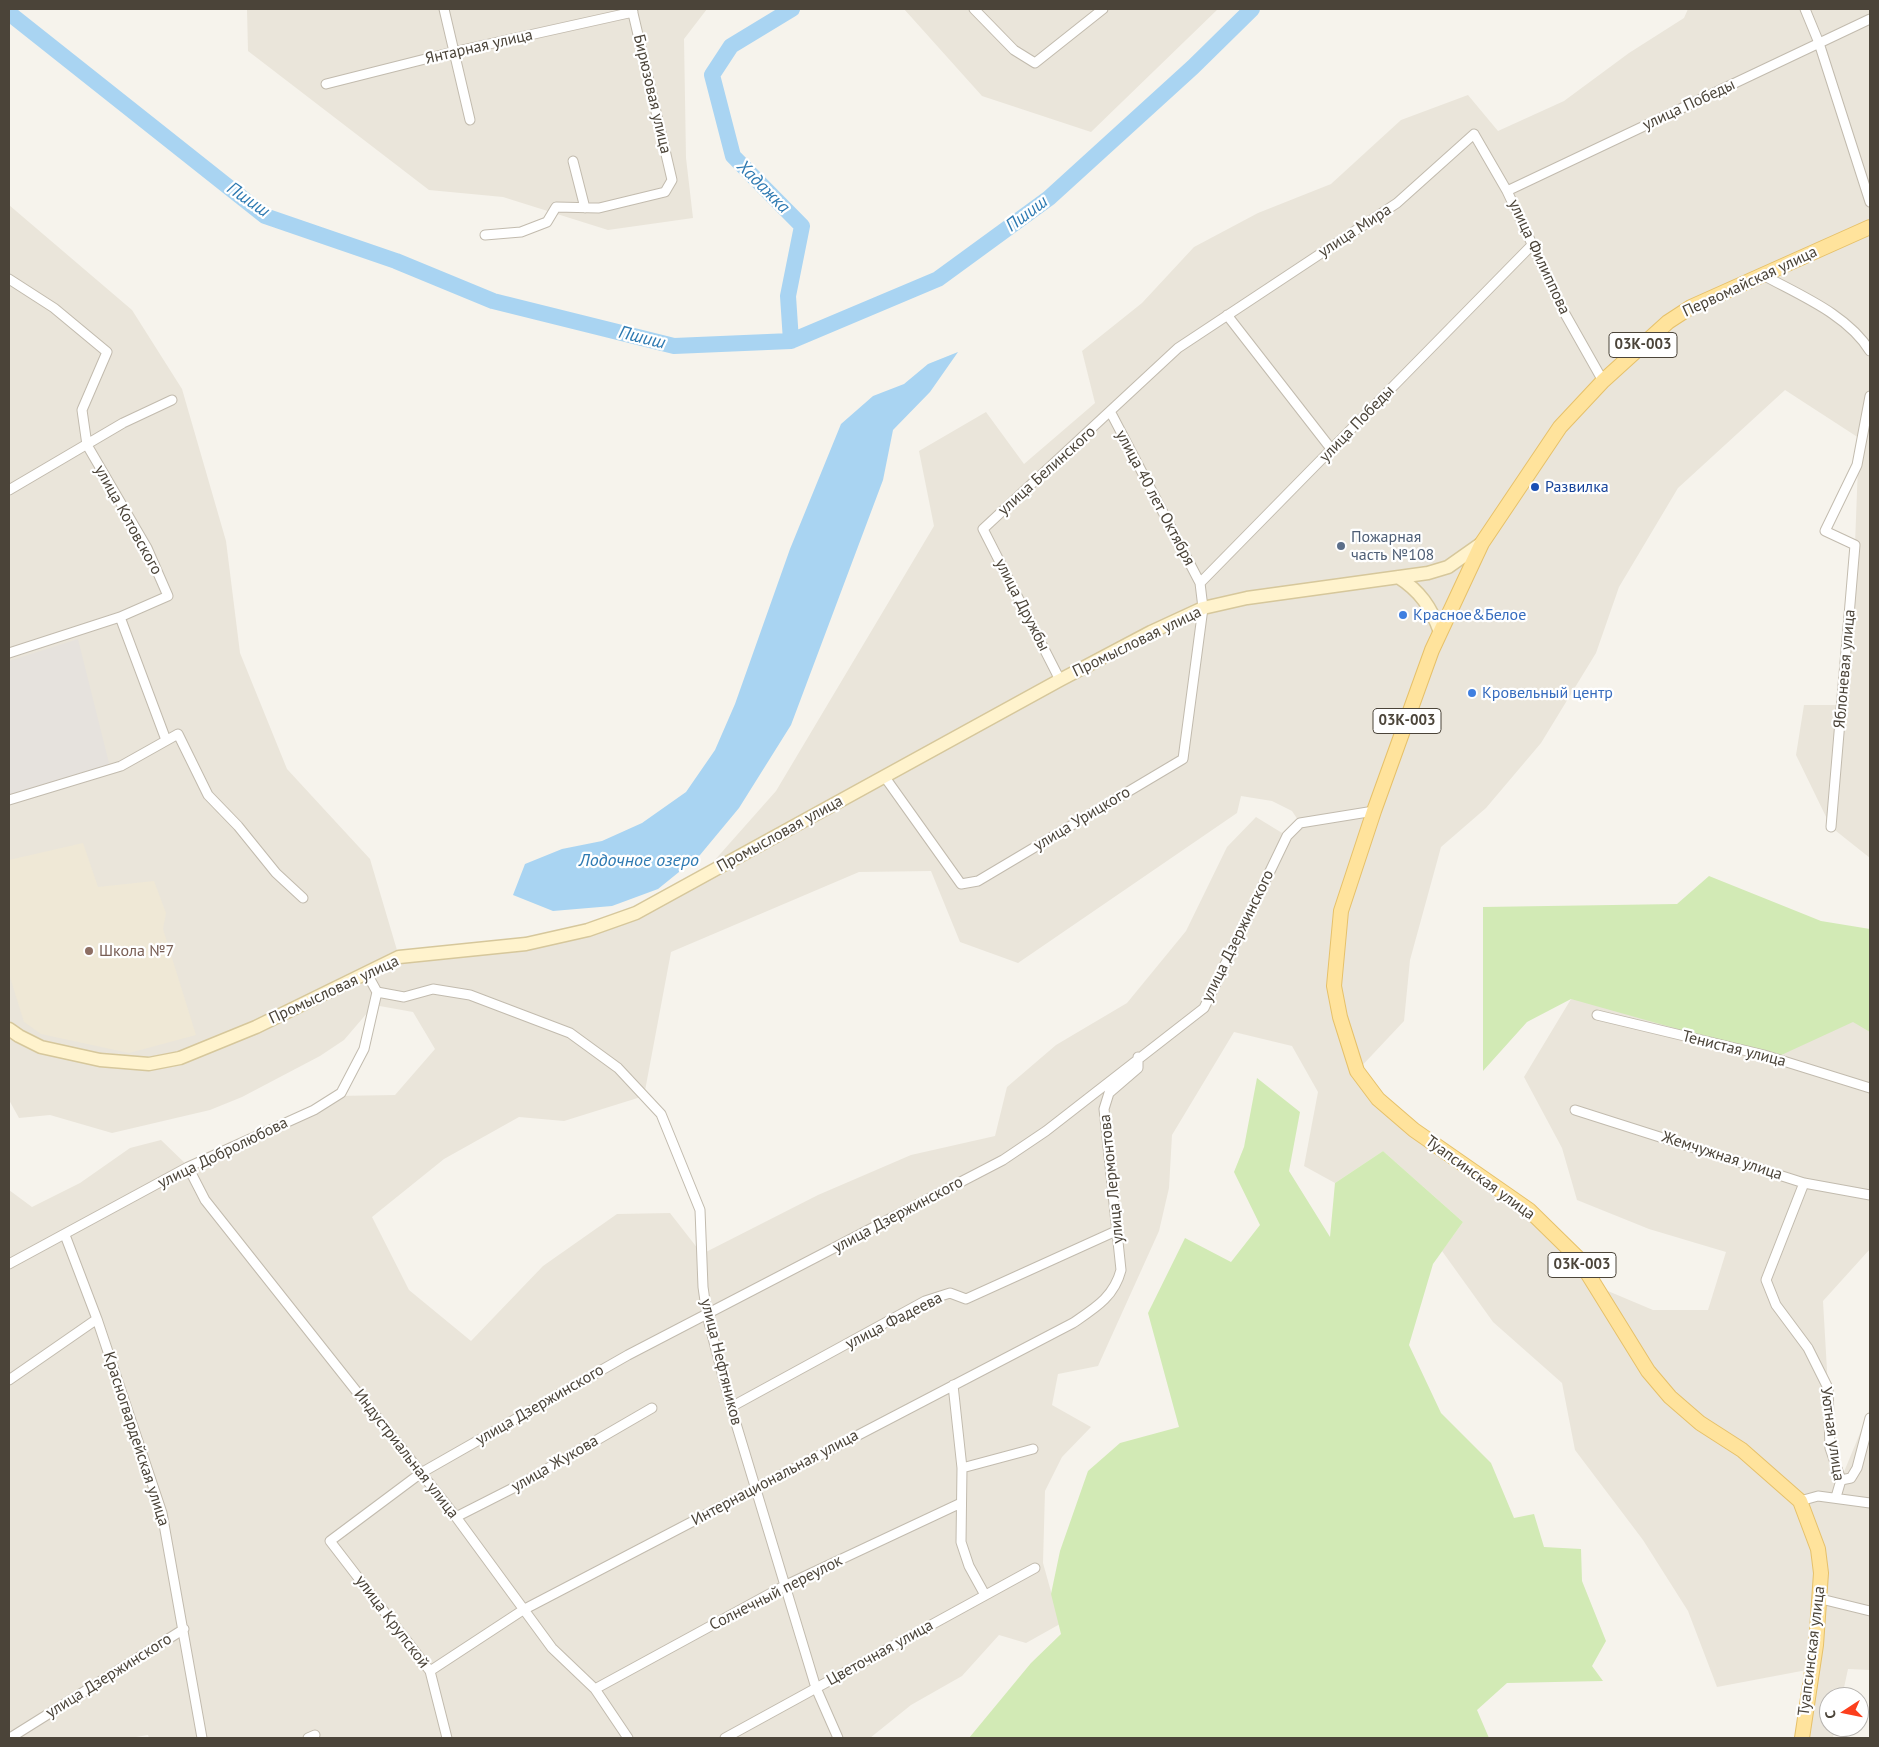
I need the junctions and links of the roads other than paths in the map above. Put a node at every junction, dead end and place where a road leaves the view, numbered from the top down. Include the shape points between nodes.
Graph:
1 (444, 9) edge
2 (974, 9) edge
3 (1103, 9) edge
4 (1805, 9) edge
5 (633, 10) edge
6 (1870, 19) edge
7 (1819, 43) junction
8 (453, 52) junction
9 (326, 84) dead end
10 (470, 120) dead end
11 (1474, 134) joint
12 (573, 161) dead end
13 (1507, 191) junction
14 (1870, 202) edge
15 (585, 208) junction
16 (1870, 227) edge
17 (485, 235) dead end
18 (1531, 246) junction
19 (1763, 275) junction
20 (9, 279) edge
21 (1227, 315) junction
22 (1870, 351) edge
23 (1603, 381) junction
24 (1870, 396) edge
25 (172, 400) dead end
26 (1111, 413) junction
27 (87, 445) junction
28 (1332, 450) junction
29 (9, 490) edge
30 (983, 529) joint
31 (1482, 543) junction
32 (1398, 577) junction
33 (1200, 583) junction
34 (1203, 608) junction
35 (120, 618) junction
36 (1440, 632) junction
37 (9, 654) edge
38 (1060, 680) junction
39 (166, 740) junction
40 (884, 776) junction
41 (9, 800) edge
42 (1374, 811) junction
43 (1831, 827) dead end
44 (303, 898) dead end
45 (366, 972) junction
46 (377, 992) junction
47 (1598, 1015) dead end
48 (9, 1029) edge
49 (1138, 1057) junction
50 (1870, 1088) edge
51 (1575, 1110) dead end
52 (188, 1167) junction
53 (1804, 1183) junction
54 (1870, 1195) edge
55 (1116, 1231) junction
56 (65, 1235) junction
57 (9, 1264) edge
58 (1117, 1284) joint
59 (707, 1315) junction
60 (97, 1319) junction
61 (9, 1380) edge
62 (953, 1385) junction
63 (731, 1407) junction
64 (652, 1408) dead end
65 (1870, 1418) edge
66 (1033, 1449) dead end
67 (962, 1468) junction
68 (421, 1473) junction
69 (1841, 1480) junction
70 (755, 1488) junction
71 (1836, 1497) junction
72 (1800, 1501) junction
73 (961, 1503) junction
74 (1870, 1503) edge
75 (456, 1517) junction
76 (330, 1541) joint
77 (1035, 1568) dead end
78 (784, 1586) junction
79 (985, 1595) junction
80 (1820, 1599) junction
81 (523, 1610) junction
82 (1870, 1611) edge
83 (184, 1629) junction
84 (430, 1671) junction
85 (816, 1688) junction
86 (595, 1689) junction
87 (10, 1738) edge
88 (202, 1738) edge
89 (447, 1738) edge
90 (628, 1738) edge
91 (725, 1738) edge
92 (838, 1738) edge
93 (1802, 1738) edge

1 - 8 street
2 - 3 street via 1014,50 1035,63
4 - 7 street
5 - 8 street, Янтарная улица
5 - 15 street, Бирюзовая улица via 672,180 666,192 600,208
6 - 7 street, улица Победы
7 - 13 street, улица Победы
7 - 14 street
8 - 9 street, Янтарная улица
8 - 10 street
11 - 13 street, улица Филиппова
11 - 21 street, улица Мира via 1396,203
12 - 15 street
13 - 18 street, улица Филиппова
15 - 17 street via 556,207 547,222 521,232
16 - 19 main road, Первомайская улица / 03К-003
18 - 23 street, улица Филиппова
18 - 28 street, улица Победы
19 - 22 street via 1832,314 1864,341
19 - 23 main road, Первомайская улица / 03К-003 via 1691,307 1668,322
20 - 27 street via 54,308 107,352 82,410
21 - 26 street, улица Мира via 1178,348
21 - 28 street
23 - 31 main road, Первомайская улица / 03К-003 via 1560,427
24 - 43 street, Яблоневая улица via 1857,464 1825,531 1855,545
25 - 27 street via 123,423
26 - 30 street, улица Белинского
26 - 33 street, улица 40 лет Октября
27 - 29 street
27 - 35 street, улица Котовского via 147,548 168,596
28 - 33 street, улица Победы
30 - 38 street, улица Дружбы
31 - 32 main road, Промысловая улица via 1448,567
31 - 36 main road, Первомайская улица / 03К-003
32 - 34 main road, Промысловая улица via 1247,598
32 - 36 main road via 1424,599
33 - 34 street
34 - 38 main road, Промысловая улица
34 - 40 street, улица Урицкого via 1183,759 978,881 961,884
35 - 37 street
35 - 39 street
36 - 42 main road, Первомайская улица / 03К-003
38 - 40 main road, Промысловая улица
39 - 41 street via 121,766
39 - 44 street via 178,734 208,795
40 - 45 main road, Промысловая улица via 636,913 588,930 526,944 399,958
42 - 49 street, улица Дзержинского via 1300,823 1287,836 1204,1008
42 - 72 main road, Туапсинская улица / 03К-003 via 1341,911 1334,986 1357,1071 1378,1099 1414,1130 1529,1210 1578,1258 1648,1371 1670,1397 1700,1424 1742,1450
45 - 46 street
45 - 48 main road, Промысловая улица via 256,1027 180,1058 149,1064 100,1060 40,1047
46 - 52 street, улица Добролюбова via 364,1050 341,1093 314,1110
46 - 59 street, улица Нефтяников via 404,997 433,989 470,996 570,1033 618,1068 662,1114 700,1210
47 - 50 street, Тенистая улица via 1764,1055
49 - 55 street, улица Лермонтова via 1138,1068 1109,1093 1104,1109
49 - 59 street, улица Дзержинского via 1046,1131 1003,1160
51 - 53 street, Жемчужная улица
52 - 56 street, улица Добролюбова
52 - 68 street, Индустриальная улица via 205,1200
53 - 54 street, Жемчужная улица
53 - 69 street, Уютная улица via 1766,1280 1776,1305 1808,1348 1828,1388 1830,1448
55 - 58 street, улица Лермонтова via 1121,1270
55 - 63 street, улица Фадеева via 966,1299 950,1293 926,1301
56 - 57 street, улица Добролюбова
56 - 60 street, Красногвардейская улица
58 - 62 street, Интернациональная улица via 1103,1302 1073,1323
59 - 63 street, улица Нефтяников
59 - 68 street, улица Дзержинского via 628,1355
60 - 61 street
60 - 83 street, Красногвардейская улица via 162,1513
62 - 67 street
62 - 70 street, Интернациональная улица
63 - 70 street, улица Нефтяников
64 - 75 street, улица Жукова via 521,1484
65 - 69 street via 1857,1468 1851,1478
66 - 67 street
67 - 73 street
68 - 75 street, Индустриальная улица
68 - 76 street, улица Дзержинского
69 - 71 street, Уютная улица
70 - 78 street, улица Нефтяников
70 - 81 street, Интернациональная улица
71 - 72 street via 1818,1496
71 - 74 street
72 - 80 main road, Туапсинская улица / 03К-003 via 1818,1549
73 - 78 street, Солнечный переулок
73 - 79 street via 961,1542 969,1566
75 - 81 street, Индустриальная улица
76 - 84 street, улица Крупской
77 - 79 street, Цветочная улица
78 - 85 street, улица Нефтяников
78 - 86 street, Солнечный переулок
79 - 85 street, Цветочная улица
80 - 82 street
80 - 93 main road, Туапсинская улица / 03К-003
81 - 84 street, Интернациональная улица
81 - 86 street, Индустриальная улица via 552,1648
83 - 87 street, улица Дзержинского
83 - 88 street, Красногвардейская улица
84 - 89 street, улица Крупской
85 - 91 street, Цветочная улица
85 - 92 street, улица Нефтяников
86 - 90 street, Индустриальная улица

